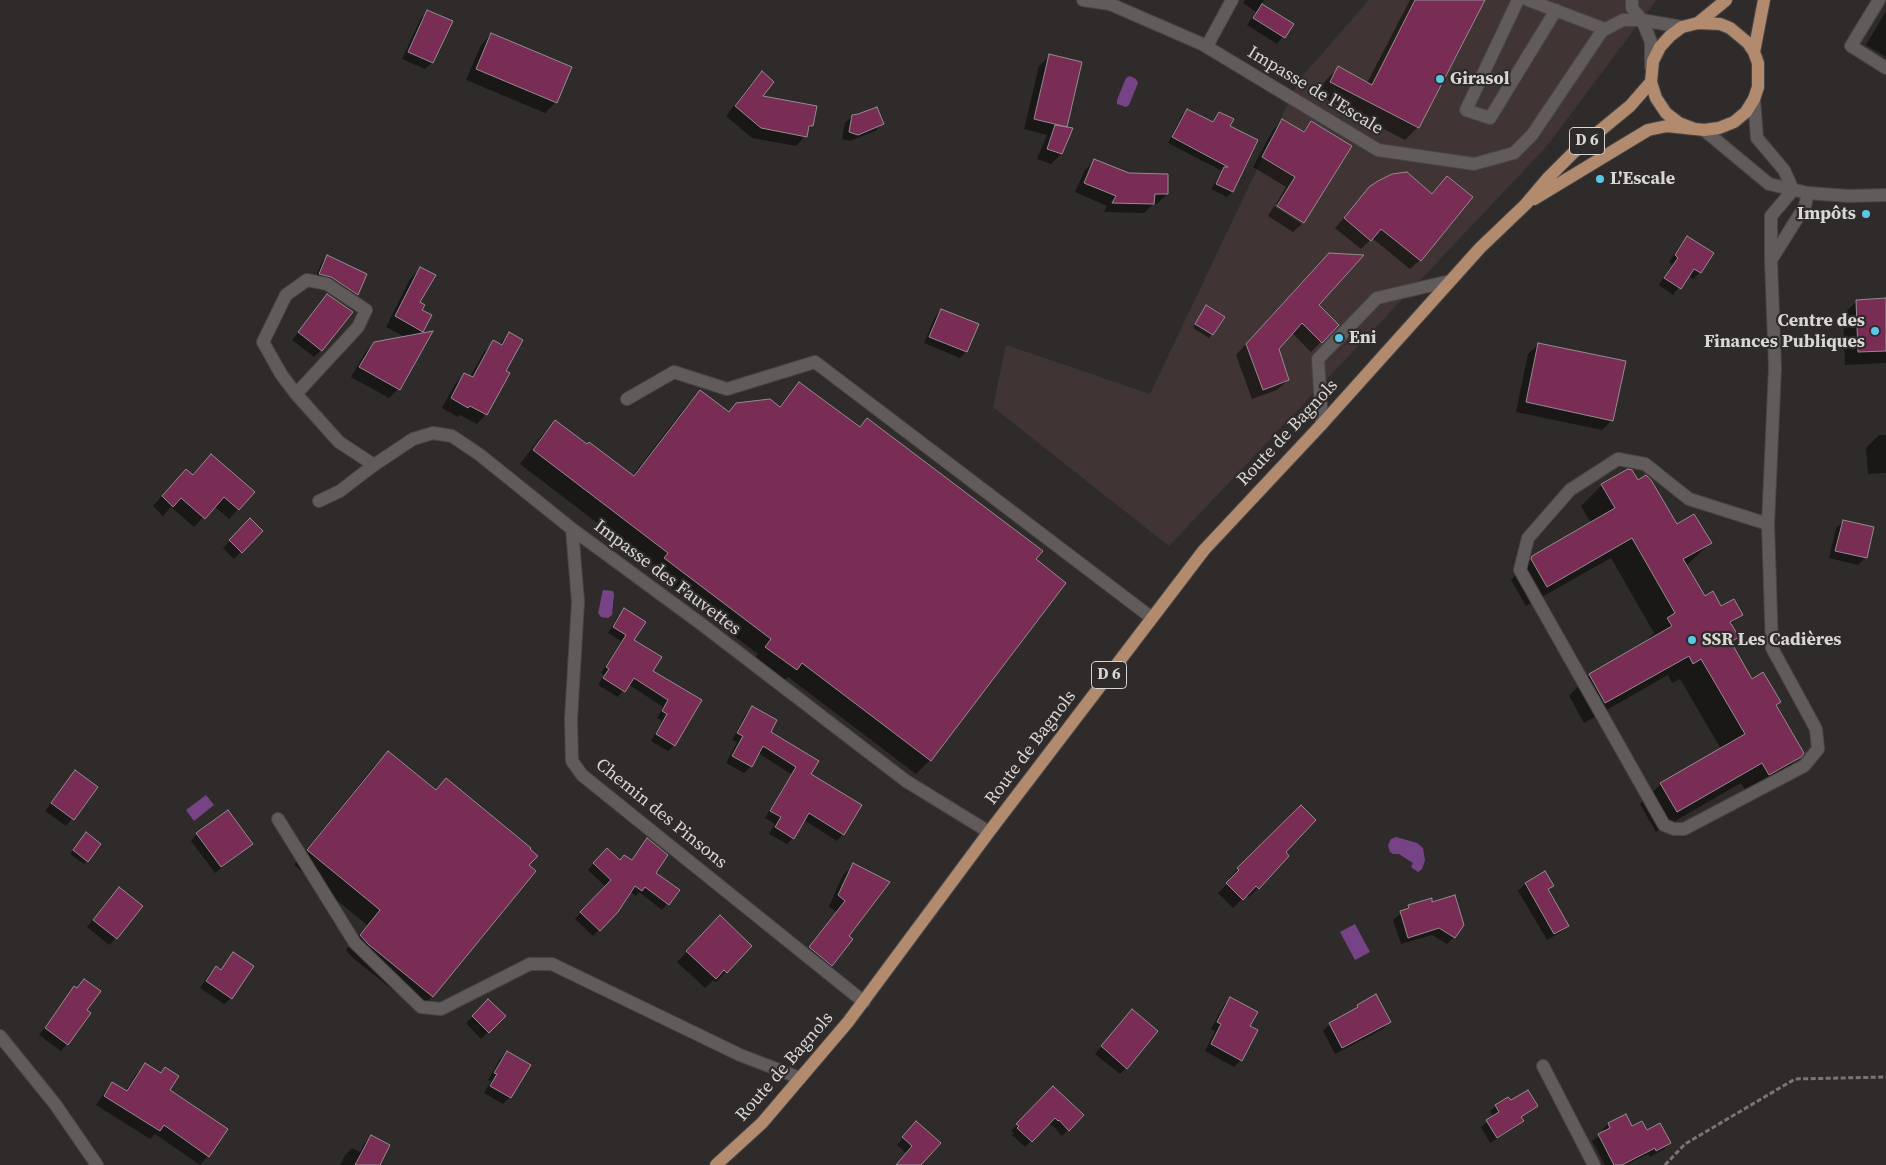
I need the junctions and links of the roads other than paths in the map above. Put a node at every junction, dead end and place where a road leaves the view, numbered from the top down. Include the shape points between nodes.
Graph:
1 (1232, 0) edge
2 (1518, 0) edge
3 (1528, 0) edge
4 (1632, 0) edge
5 (1726, 0) edge
6 (1764, 0) edge
7 (1879, 0) edge
8 (1091, 1) edge
9 (1126, 5) edge
10 (1556, 10) junction
11 (1642, 20) junction
12 (1698, 23) junction
13 (1682, 27) junction
14 (1605, 29) junction
15 (1207, 46) junction
16 (1754, 52) junction
17 (1886, 68) edge
18 (1652, 79) junction
19 (1754, 99) junction
20 (1699, 130) junction
21 (1793, 190) junction
22 (1808, 193) junction
23 (1886, 195) edge
24 (1526, 204) junction
25 (1771, 260) junction
26 (1450, 281) junction
27 (296, 394) junction
28 (627, 399) dead end
29 (1322, 424) junction
30 (374, 465) junction
31 (319, 501) dead end
32 (1768, 524) junction
33 (572, 529) junction
34 (1152, 618) junction
35 (278, 819) dead end
36 (989, 832) junction
37 (864, 1002) junction
38 (0, 1036) edge
39 (1543, 1066) dead end
40 (800, 1078) junction
41 (97, 1165) edge
42 (716, 1165) edge
43 (1594, 1165) edge

1 - 15 street
2 - 10 street via 1466,110 1490,118
3 - 10 street
4 - 11 street via 1632,8
5 - 12 main road
6 - 16 main road
7 - 17 street via 1851,46
8 - 9 street, Impasse de l'Escale
9 - 15 street, Impasse de l'Escale
10 - 14 street
11 - 13 street
11 - 14 street via 1623,20
11 - 18 street via 1652,42
12 - 13 main road
12 - 16 main road via 1709,22 1730,28 1744,38
13 - 18 main road via 1660,47
14 - 15 street, Impasse de l'Escale via 1532,135 1514,153 1474,164 1378,150
16 - 19 main road via 1759,75
18 - 20 main road via 1656,98 1666,112 1679,123
18 - 24 main road, D 6 via 1630,106 1574,152
19 - 20 main road via 1734,122 1719,128
19 - 21 street via 1757,138 1784,170
20 - 21 street via 1769,184
20 - 24 main road, D 6 via 1667,126 1648,130
21 - 22 street
21 - 25 street via 1772,216
22 - 23 street
22 - 25 street via 1805,206
24 - 26 main road, Route de Bagnols / D 6
25 - 32 street via 1775,368
26 - 29 main road, Route de Bagnols / D 6
26 - 29 street via 1377,298 1318,359
27 - 27 street via 263,342 286,295 307,280 327,284 366,310 358,327
27 - 30 street via 339,442
28 - 34 street via 674,372 727,389 815,362
29 - 34 main road, Route de Bagnols / D 6 via 1204,550
30 - 31 street, Impasse des Fauvettes via 340,491
30 - 33 street, Impasse des Fauvettes via 413,439 433,433 452,436
32 - 32 street via 1689,499 1645,464 1618,459 1570,490 1528,538 1520,570 1664,825 1684,829 1804,766 1818,749 1816,729 1772,648
33 - 36 street, Impasse des Fauvettes via 906,780
33 - 37 street, Chemin des Pinsons via 578,602 571,719 572,760 582,775
34 - 36 main road, Route de Bagnols / D 6
35 - 40 street via 355,943 421,1007 441,1009 530,964 552,964 740,1055
36 - 37 main road, Route de Bagnols / D 6
37 - 40 main road, Route de Bagnols / D 6
38 - 41 street via 55,1104
39 - 43 street
40 - 42 main road, Route de Bagnols / D 6 via 762,1123

